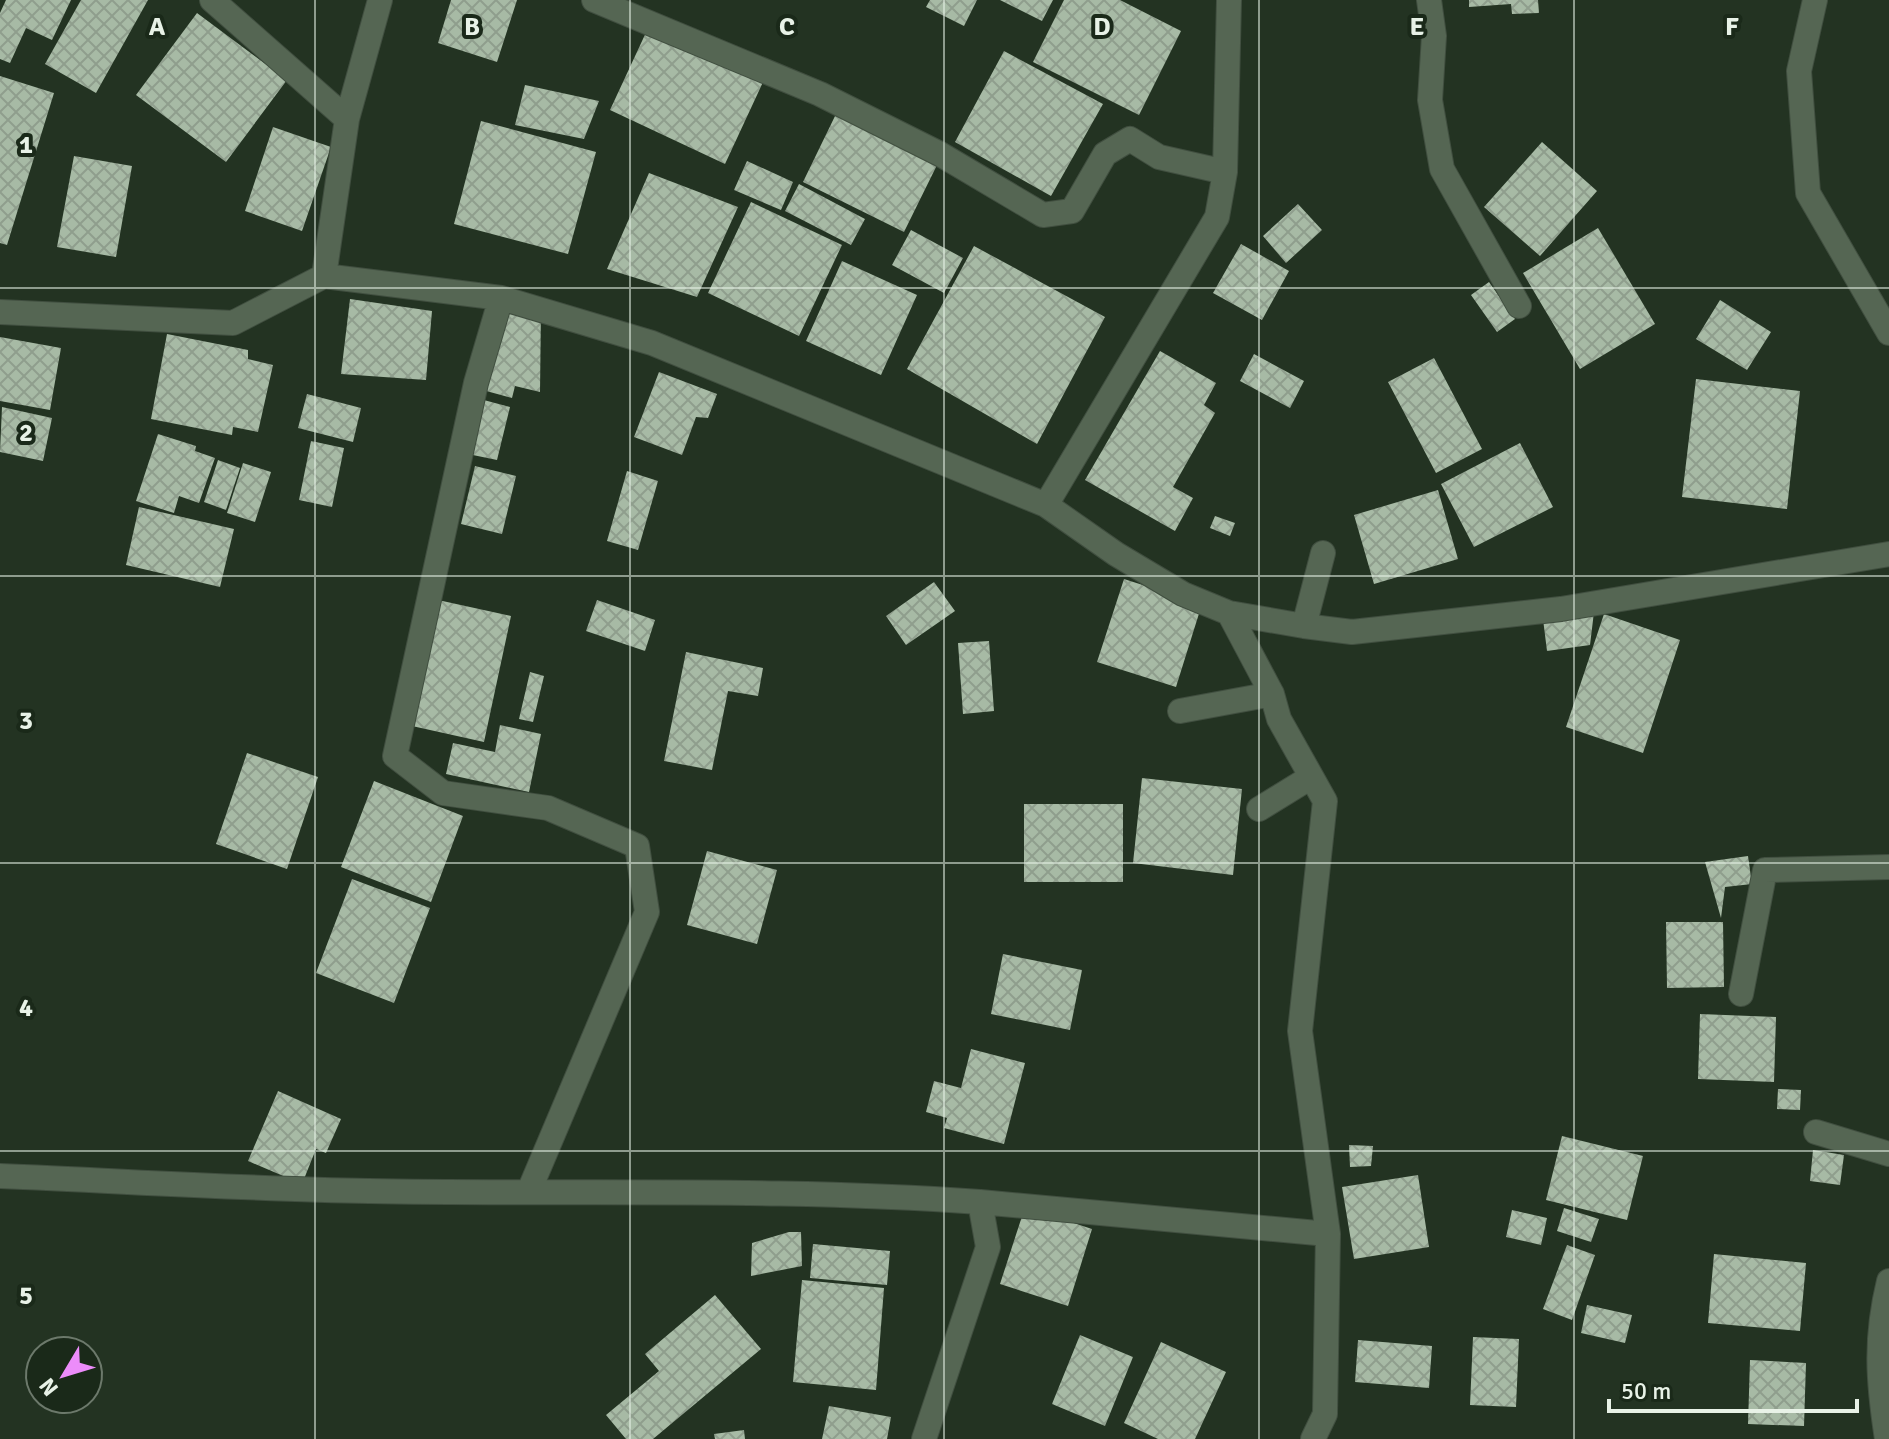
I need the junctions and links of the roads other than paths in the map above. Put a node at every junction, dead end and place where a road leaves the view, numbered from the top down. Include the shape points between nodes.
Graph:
1 (212, 0) edge
2 (380, 0) edge
3 (594, 0) edge
4 (1229, 0) edge
5 (1429, 0) edge
6 (1815, 0) edge
7 (347, 119) junction
8 (1225, 172) junction
9 (324, 276) junction
10 (501, 298) junction
11 (1519, 306) dead end
12 (0, 312) edge
13 (1889, 333) edge
14 (1046, 505) junction
15 (1323, 553) dead end
16 (1889, 554) edge
17 (1229, 613) junction
18 (1304, 626) junction
19 (1272, 694) junction
20 (1180, 711) dead end
21 (1311, 777) junction
22 (1259, 809) dead end
23 (1889, 867) edge
24 (1741, 994) dead end
25 (1816, 1132) dead end
26 (1889, 1154) edge
27 (0, 1176) edge
28 (529, 1191) junction
29 (980, 1202) junction
30 (1328, 1234) junction
31 (1889, 1281) edge
32 (924, 1439) edge
33 (1313, 1439) edge
34 (1887, 1439) edge

1 - 7 street
2 - 7 street
3 - 8 street via 820,94 940,154 1043,215 1072,211 1105,154 1130,139 1159,157
4 - 8 street
5 - 11 street via 1434,36 1430,100 1442,169
6 - 13 street via 1799,71 1808,193
7 - 9 street
8 - 14 street via 1217,217
9 - 10 street
9 - 12 street via 233,323
10 - 14 street via 652,343
10 - 28 street via 476,383 395,756 443,793 548,808 637,846 647,912
14 - 17 street via 1183,594
15 - 18 street
16 - 18 street via 1561,609 1352,632
17 - 18 street
17 - 19 street
19 - 20 street
19 - 21 street via 1279,719
21 - 22 street
21 - 30 street via 1325,801 1300,1031
23 - 24 street via 1765,870
25 - 26 street
27 - 28 street via 368,1191
28 - 29 street via 877,1195
29 - 30 street
29 - 32 street via 988,1247
30 - 33 street via 1325,1414
31 - 34 street via 1878,1326

